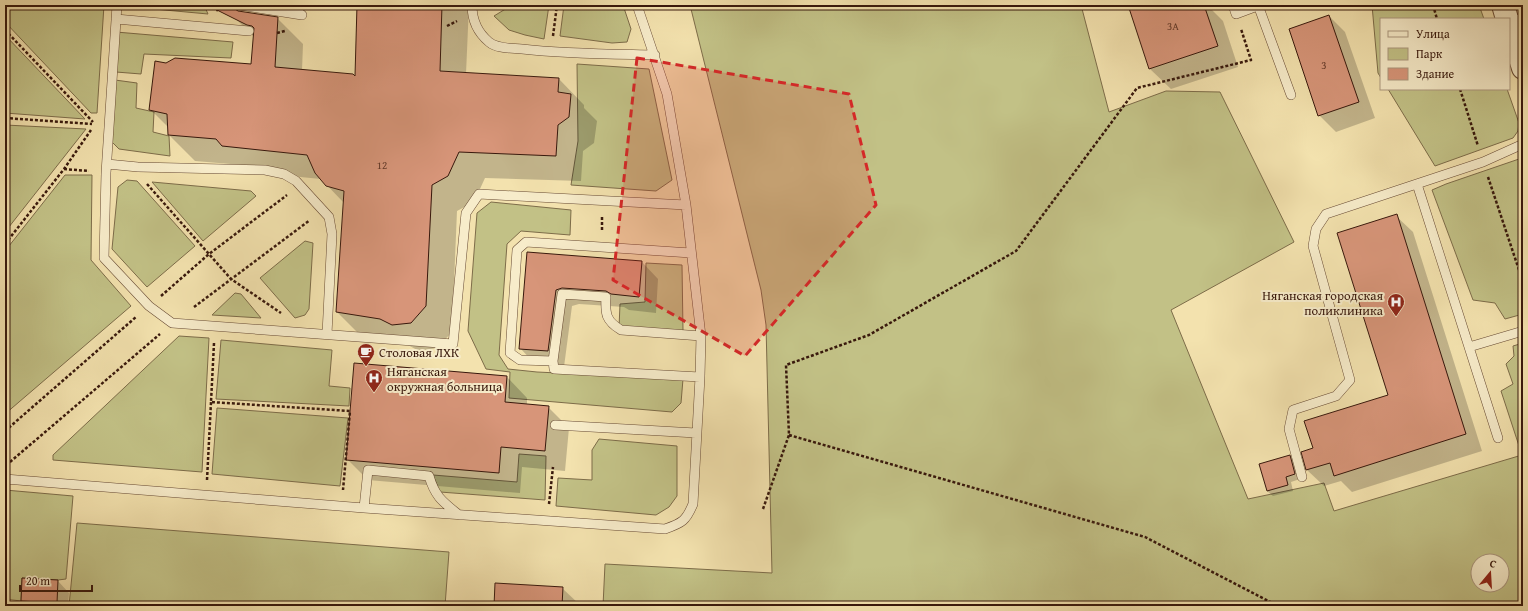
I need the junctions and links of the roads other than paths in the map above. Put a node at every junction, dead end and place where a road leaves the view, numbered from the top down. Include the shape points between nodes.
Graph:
1 (117, 5) edge
2 (239, 5) edge
3 (297, 5) edge
4 (472, 5) edge
5 (637, 5) edge
6 (1259, 5) edge
7 (1503, 5) edge
8 (1234, 9) edge
9 (1507, 18) edge
10 (1523, 18) edge
11 (116, 19) junction
12 (1510, 23) edge
13 (1510, 26) edge
14 (249, 31) dead end
15 (654, 55) junction
16 (1523, 68) edge
17 (1291, 95) dead end
18 (1523, 144) edge
19 (106, 168) junction
20 (1417, 184) junction
21 (686, 205) junction
22 (691, 253) junction
23 (1523, 331) edge
24 (327, 334) junction
25 (701, 336) junction
26 (1469, 347) junction
27 (553, 361) junction
28 (700, 377) junction
29 (556, 425) dead end
30 (696, 433) junction
31 (1498, 438) dead end
32 (1302, 476) dead end
33 (5, 480) edge
34 (364, 508) junction
35 (459, 515) junction

1 - 11 lane
2 - 3 lane via 302,15 293,8
4 - 15 lane via 474,25 490,43 503,47 551,52
5 - 15 lane
6 - 8 lane
6 - 17 lane
7 - 9 street
10 - 12 lane
11 - 14 lane
11 - 19 lane
13 - 16 street
15 - 21 lane via 667,94
18 - 20 lane via 1483,162
19 - 24 lane via 104,258 149,306 172,323
19 - 24 lane via 265,170 284,174 296,180 329,217 332,234
20 - 26 lane
20 - 32 lane via 1326,214 1316,230 1313,246 1350,380 1336,396 1293,410 1289,429
21 - 22 lane
21 - 24 lane via 479,194 466,213 454,344
22 - 25 lane
22 - 27 lane via 526,242 517,250 510,353 520,360
23 - 26 lane
25 - 27 lane via 621,330 611,324 605,312 606,297 562,294
25 - 28 lane
26 - 31 lane
27 - 28 lane via 554,369
28 - 30 lane
29 - 30 lane
30 - 35 lane via 693,504 688,516 678,525 665,529
33 - 34 lane
34 - 35 lane
34 - 35 lane via 368,470 429,476 433,490

